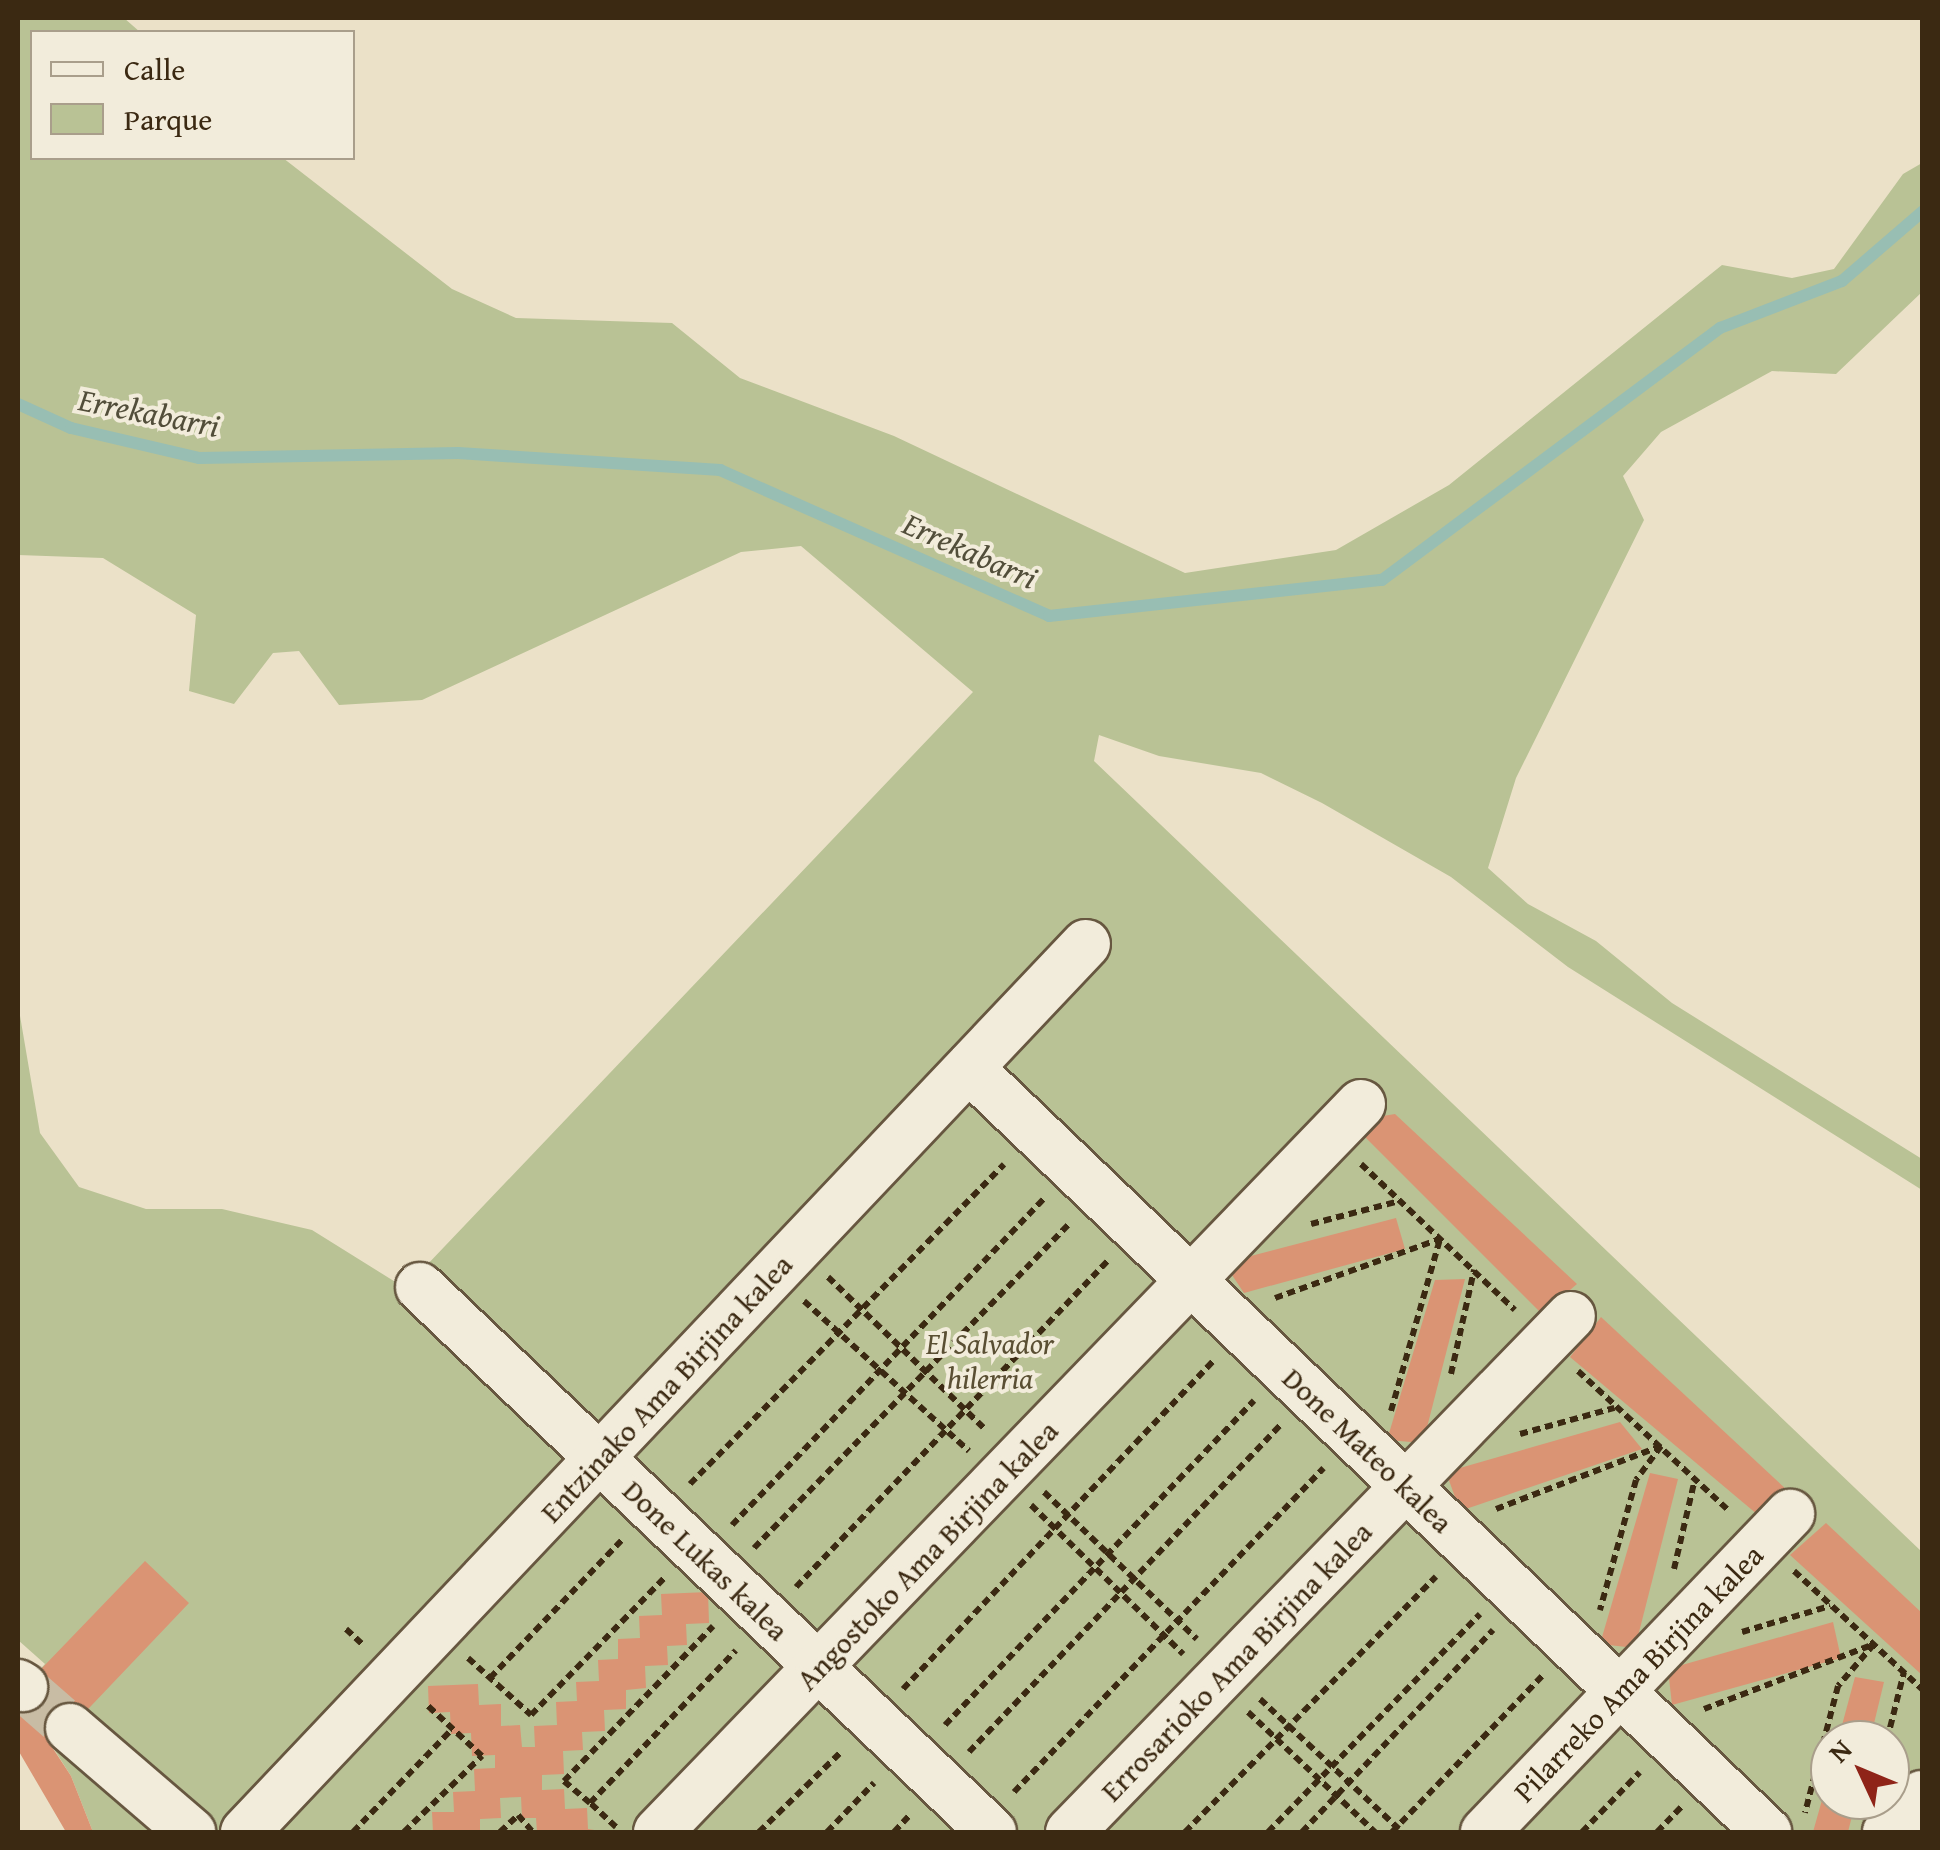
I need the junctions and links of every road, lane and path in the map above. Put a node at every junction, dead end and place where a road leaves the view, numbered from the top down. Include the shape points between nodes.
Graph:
1 (1086, 944) dead end
2 (969, 1068) junction
3 (1346, 1119) joint
4 (1036, 1132) junction
5 (1086, 1180) junction
6 (1138, 1230) junction
7 (1440, 1239) junction
8 (786, 1261) junction
9 (1191, 1281) junction
10 (420, 1287) dead end
11 (863, 1308) junction
12 (1235, 1323) junction
13 (1559, 1329) junction
14 (839, 1334) junction
15 (903, 1346) junction
16 (926, 1371) junction
17 (878, 1372) junction
18 (1297, 1382) junction
19 (903, 1396) junction
20 (966, 1410) junction
21 (945, 1432) junction
22 (1661, 1446) junction
23 (600, 1458) junction
24 (1379, 1460) junction
25 (1009, 1469) junction
26 (652, 1508) junction
27 (1066, 1517) junction
28 (1054, 1528) junction
29 (1777, 1528) junction
30 (1458, 1537) junction
31 (1108, 1554) junction
32 (1095, 1568) junction
33 (1134, 1579) junction
34 (732, 1585) junction
35 (1516, 1592) junction
36 (1120, 1594) junction
37 (1178, 1621) junction
38 (346, 1630) dead end
39 (436, 1630) junction
40 (1164, 1636) junction
41 (1874, 1644) junction
42 (373, 1654) dead end
43 (1593, 1665) junction
44 (818, 1667) junction
45 (1904, 1672) junction
46 (1222, 1676) junction
47 (490, 1678) junction
48 (1922, 1689) edge
49 (412, 1692) dead end
50 (1892, 1720) edge
51 (1288, 1727) junction
52 (70, 1728) tunnel mouth
53 (452, 1728) junction
54 (1663, 1733) junction
55 (890, 1735) junction
56 (1278, 1738) junction
57 (1319, 1780) junction
58 (1351, 1781) junction
59 (940, 1783) junction
60 (1922, 1795) edge
61 (1337, 1796) junction
62 (590, 1804) junction
63 (987, 1828) edge
64 (1397, 1831) edge
65 (191, 1832) edge
66 (244, 1832) edge
67 (353, 1832) edge
68 (404, 1832) edge
69 (500, 1832) edge
70 (534, 1832) edge
71 (621, 1832) edge
72 (658, 1832) edge
73 (759, 1832) edge
74 (827, 1832) edge
75 (894, 1832) edge
76 (1070, 1832) edge
77 (1185, 1832) edge
78 (1268, 1832) edge
79 (1302, 1832) edge
80 (1376, 1832) edge
81 (1485, 1832) edge
82 (1582, 1832) edge
83 (1767, 1832) edge
84 (1800, 1832) edge
85 (1887, 1832) edge

1 - 2 street, Entzinako Ama Birjina kalea
2 - 4 street, Done Mateo kalea
2 - 8 street, Entzinako Ama Birjina kalea
3 - 7 path
3 - 9 street, Angostoko Ama Birjina kalea
4 - 5 street, Done Mateo kalea
4 - 11 path
5 - 6 street, Done Mateo kalea
5 - 15 path
5 - 16 path
6 - 9 street, Done Mateo kalea
6 - 20 path
7 - 12 path
7 - 13 path
7 - 24 path
8 - 11 path
8 - 14 path
8 - 23 street, Entzinako Ama Birjina kalea
9 - 12 street, Done Mateo kalea
9 - 25 street, Angostoko Ama Birjina kalea
10 - 23 street, Done Lukas kalea
11 - 14 path
11 - 15 path
12 - 18 street, Done Mateo kalea
12 - 27 path
13 - 22 path
13 - 24 street, Errosarioko Ama Birjina kalea
14 - 17 path
14 - 26 path via 676,1499
15 - 16 path
15 - 17 path
16 - 19 path
16 - 20 path
17 - 19 path
17 - 34 path via 719,1539
18 - 24 street, Done Mateo kalea
18 - 31 path
18 - 33 path
19 - 21 path
19 - 34 path
20 - 21 path
20 - 25 path
21 - 25 path
21 - 34 path
22 - 29 path
22 - 30 path
22 - 43 path via 1636,1480
23 - 26 street, Done Lukas kalea
23 - 39 street, Entzinako Ama Birjina kalea
24 - 30 street, Done Mateo kalea
24 - 37 path
24 - 46 street, Errosarioko Ama Birjina kalea
25 - 27 path
25 - 28 path
25 - 44 street, Angostoko Ama Birjina kalea
26 - 34 street, Done Lukas kalea
26 - 47 path
27 - 28 path
27 - 31 path
28 - 32 path
28 - 55 path
29 - 41 path
29 - 43 street, Pilarreko Ama Birjina kalea
30 - 35 street, Done Mateo kalea
30 - 51 path
31 - 32 path
31 - 33 path
32 - 36 path
32 - 55 path via 936,1734
33 - 36 path
33 - 37 path
34 - 44 street, Done Lukas kalea
34 - 47 path via 532,1716
34 - 62 path
34 - 62 path via 564,1782
35 - 43 street, Done Mateo kalea
35 - 57 path
35 - 58 path
36 - 40 path
36 - 59 path
37 - 40 path
37 - 46 path
38 - 42 path
39 - 47 path
39 - 66 street, Entzinako Ama Birjina kalea
40 - 46 path
40 - 63 path
41 - 45 path
41 - 54 path
41 - 84 path via 1838,1686
43 - 54 street, Done Mateo kalea
43 - 64 path
43 - 81 street, Pilarreko Ama Birjina kalea
44 - 55 street, Done Lukas kalea
44 - 72 street, Angostoko Ama Birjina kalea
45 - 48 path
45 - 50 path
46 - 51 path
46 - 56 path
46 - 76 street, Errosarioko Ama Birjina kalea
49 - 53 path
51 - 56 path
51 - 58 path
52 - 65 street
53 - 67 path
53 - 68 path via 482,1756
54 - 82 path
54 - 83 street, Done Mateo kalea
55 - 59 street, Done Lukas kalea
55 - 73 path
55 - 74 path
56 - 57 path
56 - 77 path
57 - 61 path
57 - 78 path
58 - 61 path
58 - 64 path
59 - 63 street, Done Lukas kalea
59 - 75 path
60 - 85 street
61 - 79 path
61 - 80 path
62 - 71 path
69 - 70 path via 518,1815

